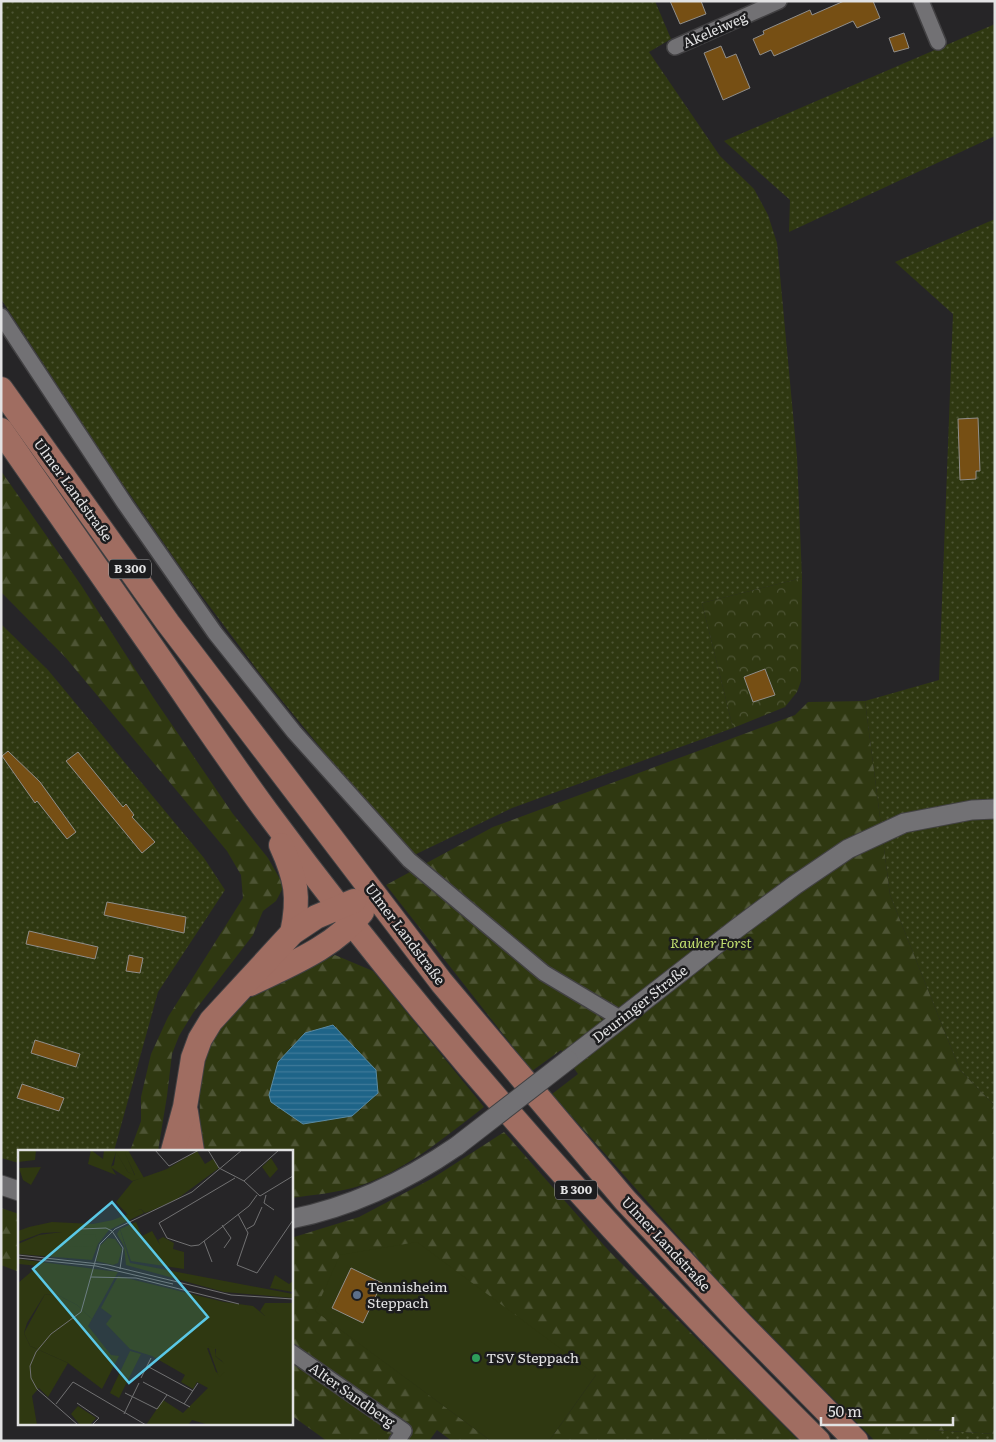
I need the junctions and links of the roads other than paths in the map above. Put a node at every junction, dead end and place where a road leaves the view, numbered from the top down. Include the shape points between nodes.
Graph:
1 (779, 1) edge
2 (921, 1) edge
3 (752, 7) edge
4 (938, 42) dead end
5 (675, 47) dead end
6 (1, 316) edge
7 (1, 389) edge
8 (1, 430) edge
9 (995, 809) edge
10 (266, 811) junction
11 (375, 894) junction
12 (346, 915) junction
13 (292, 933) junction
14 (240, 989) junction
15 (622, 1019) junction
16 (185, 1108) junction
17 (173, 1150) edge
18 (192, 1150) edge
19 (1, 1185) edge
20 (18, 1191) edge
21 (292, 1219) edge
22 (292, 1353) edge
23 (397, 1441) edge
24 (818, 1441) edge
25 (856, 1441) edge

1 - 3 street, Akeleiweg
2 - 4 street
3 - 5 street, Akeleiweg
6 - 15 street via 215,633 294,732 416,866 544,974
7 - 11 main road, Ulmer Landstraße / B 300 via 168,623
8 - 10 main road, Ulmer Landstraße / B 300
9 - 15 street, Deuringer Straße via 972,810 904,823 848,849 751,918
10 - 12 main road, Ulmer Landstraße / B 300
10 - 13 main road via 294,873 297,895
11 - 12 main road
11 - 25 main road, Ulmer Landstraße / B 300 via 448,991 626,1200
12 - 13 main road via 316,917
12 - 14 main road via 323,946
12 - 24 main road, Ulmer Landstraße / B 300 via 487,1090 604,1222
13 - 14 main road
14 - 16 main road via 210,1021 200,1039 188,1078
15 - 21 street, Deuringer Straße, bridge via 427,1166 372,1194 329,1210
16 - 17 main road
16 - 18 main road
19 - 20 street
22 - 23 street, Alter Sandberg via 404,1431

